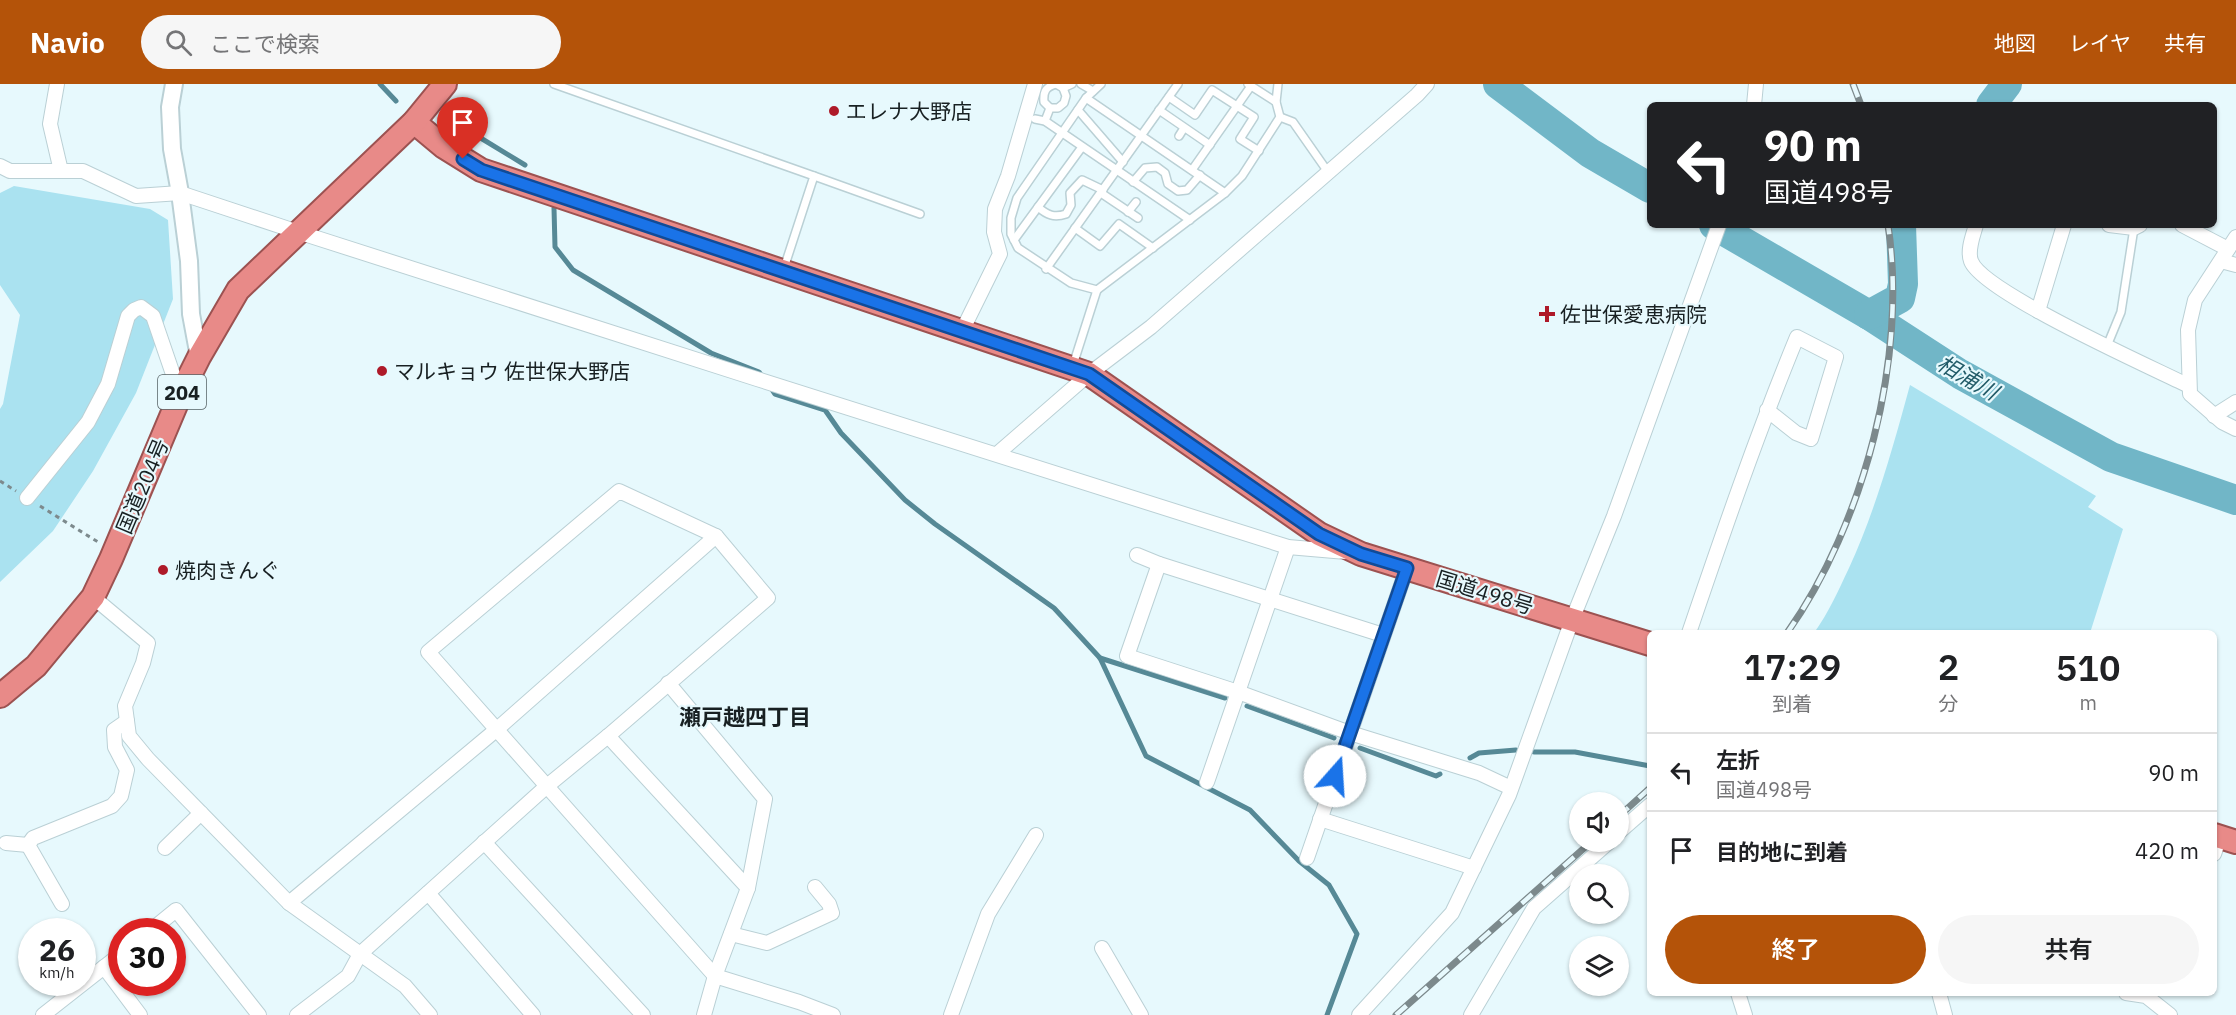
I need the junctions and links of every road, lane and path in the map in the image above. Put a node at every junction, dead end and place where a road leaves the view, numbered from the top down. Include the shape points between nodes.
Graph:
1 (57, 84) edge
2 (174, 84) edge
3 (445, 84) edge
4 (554, 84) edge
5 (1035, 84) edge
6 (1072, 84) edge
7 (1080, 84) edge
8 (1101, 84) edge
9 (1178, 84) edge
10 (1278, 84) edge
11 (1427, 84) edge
12 (1756, 84) edge
13 (1058, 85) edge
14 (1250, 85) edge
15 (1093, 91) junction
16 (1169, 97) junction
17 (1086, 98) junction
18 (1276, 102) junction
19 (1754, 102) edge
20 (1237, 106) junction
21 (1050, 108) junction
22 (1078, 110) junction
23 (1159, 110) junction
24 (1280, 117) junction
25 (1035, 118) dead end
26 (1045, 121) junction
27 (414, 122) junction
28 (1184, 128) junction
29 (1062, 133) junction
30 (1142, 135) junction
31 (1179, 136) dead end
32 (1210, 145) junction
33 (1082, 147) junction
34 (1259, 151) junction
35 (1123, 162) junction
36 (1192, 170) junction
37 (3, 171) edge
38 (61, 171) junction
39 (1116, 171) junction
40 (1328, 172) junction
41 (1200, 175) junction
42 (814, 176) junction
43 (1133, 182) junction
44 (1102, 191) junction
45 (180, 193) junction
46 (1225, 193) junction
47 (1136, 202) dead end
48 (1038, 207) junction
49 (1128, 212) junction
50 (920, 214) dead end
51 (1138, 218) dead end
52 (1190, 220) junction
53 (1075, 228) junction
54 (1718, 228) edge
55 (1975, 228) edge
56 (2063, 228) edge
57 (2137, 228) edge
58 (2186, 228) edge
59 (298, 232) junction
60 (2236, 237) edge
61 (1014, 240) junction
62 (1154, 248) junction
63 (2224, 255) junction
64 (2236, 265) edge
65 (1046, 268) junction
66 (783, 271) junction
67 (1097, 290) junction
68 (2038, 311) junction
69 (962, 331) junction
70 (2108, 346) junction
71 (199, 357) junction
72 (1080, 371) junction
73 (2189, 386) junction
74 (181, 393) junction
75 (2236, 402) edge
76 (1767, 410) junction
77 (2214, 416) junction
78 (2236, 429) edge
79 (998, 454) junction
80 (27, 498) joint
81 (716, 536) junction
82 (1288, 546) junction
83 (106, 552) junction
84 (1361, 554) junction
85 (1137, 555) dead end
86 (1159, 564) junction
87 (1407, 568) junction
88 (93, 597) junction
89 (1270, 599) junction
90 (1572, 620) junction
91 (1690, 630) edge
92 (1383, 636) junction
93 (1647, 643) edge
94 (668, 683) junction
95 (1238, 692) junction
96 (0, 696) edge
97 (127, 721) junction
98 (496, 730) junction
99 (1350, 733) junction
100 (608, 736) junction
101 (1207, 782) dead end
102 (547, 786) junction
103 (1511, 788) junction
104 (1647, 808) edge
105 (201, 813) junction
106 (1320, 819) junction
107 (1629, 823) edge
108 (1036, 835) dead end
109 (484, 842) junction
110 (6, 843) dead end
111 (27, 845) junction
112 (165, 848) dead end
113 (1598, 852) edge
114 (1307, 858) dead end
115 (1474, 868) junction
116 (815, 887) dead end
117 (748, 888) junction
118 (428, 893) junction
119 (289, 903) junction
120 (62, 904) dead end
121 (166, 918) edge
122 (182, 918) edge
123 (186, 923) edge
124 (731, 934) junction
125 (1102, 948) dead end
126 (360, 954) junction
127 (108, 964) edge
128 (104, 967) junction
129 (715, 976) junction
130 (1739, 996) edge
131 (1940, 996) edge
132 (2146, 996) edge
133 (796, 1009) edge
134 (44, 1015) edge
135 (140, 1015) edge
136 (259, 1015) edge
137 (297, 1015) edge
138 (430, 1015) edge
139 (533, 1015) edge
140 (643, 1015) edge
141 (704, 1015) edge
142 (833, 1015) edge
143 (951, 1015) edge
144 (1141, 1015) edge
145 (1359, 1015) edge
146 (1471, 1015) edge
147 (1745, 1015) edge
148 (1945, 1015) edge
149 (2170, 1015) edge

1 - 38 street via 50,124
2 - 45 street via 170,107 172,149
3 - 27 highway, 国道204号 / 204
4 - 42 lane
5 - 69 street via 995,209 994,232 1000,254
6 - 13 lane
7 - 15 lane
8 - 15 lane
9 - 16 lane
10 - 18 lane
11 - 40 street
12 - 19 street
13 - 21 lane via 1043,93
13 - 21 lane via 1066,96 1064,103
14 - 18 lane
14 - 20 lane
15 - 17 lane
16 - 20 lane via 1195,115 1212,90
16 - 23 lane
17 - 22 lane
17 - 30 lane
18 - 24 lane
20 - 32 lane
20 - 34 lane via 1254,117 1240,139
21 - 26 lane
22 - 29 lane
22 - 35 lane
23 - 28 lane
23 - 30 lane
24 - 34 lane
24 - 40 lane via 1293,122
25 - 26 lane
26 - 29 lane
27 - 59 highway, 国道204号 / 204
27 - 66 highway, 国道498号 via 481,170
28 - 31 lane
28 - 32 lane
29 - 33 lane
29 - 61 lane via 1017,198 1011,218
30 - 35 lane
30 - 36 lane
32 - 36 lane
33 - 39 lane
33 - 48 lane
34 - 46 lane
35 - 39 lane
36 - 41 lane
37 - 38 street
38 - 45 street via 83,171 136,195
39 - 43 lane
39 - 44 lane
40 - 72 street via 1151,327
41 - 43 lane via 1187,190 1168,184 1165,172 1156,167 1145,168
41 - 46 lane
42 - 50 lane
42 - 66 lane
43 - 52 lane
44 - 48 lane via 1082,180 1070,193 1071,205 1066,214 1057,217
44 - 49 lane
44 - 53 lane
45 - 59 street
45 - 71 street
46 - 52 lane
47 - 49 lane
48 - 61 lane
49 - 51 lane
52 - 62 lane
53 - 62 lane via 1100,246 1119,224
53 - 65 lane
54 - 90 street via 1614,516
55 - 68 street via 1969,252 1971,263 1981,274
56 - 68 street
57 - 70 lane via 2121,312
58 - 63 street
59 - 71 highway, 国道204号 / 204 via 238,290
59 - 79 street
60 - 63 street
61 - 65 lane via 1018,248
62 - 67 lane
63 - 64 street
63 - 73 street via 2195,300 2188,330
65 - 67 lane via 1071,283
66 - 69 highway, 国道498号
67 - 72 lane
68 - 70 street
69 - 72 highway, 国道498号
70 - 73 street
71 - 74 highway, 国道204号 / 204
72 - 79 street
72 - 84 highway, 国道498号 via 1319,534
73 - 77 street via 2190,394
74 - 80 street via 153,316 141,307 134,310 128,316 108,384 88,422
74 - 83 highway, 国道204号 / 204
75 - 77 street
76 - 76 street via 1797,337 1836,357 1811,439 1796,433
76 - 91 street
77 - 78 street
79 - 82 street
80 - 83 path
81 - 94 street via 768,598
81 - 98 street
81 - 98 street via 619,491 428,652
82 - 84 street
82 - 89 street
83 - 88 highway, 国道204号 / 204
84 - 87 highway, 国道498号
85 - 86 street
86 - 89 street
86 - 95 street via 1126,656
87 - 90 highway, 国道498号
87 - 92 street
88 - 96 highway, 国道204号 / 204 via 36,666
88 - 97 street via 148,643 125,706
89 - 92 street
89 - 95 street
90 - 93 highway, 国道498号
90 - 103 street
92 - 99 street
94 - 100 street
94 - 117 street via 765,799
95 - 99 street
95 - 101 street
97 - 105 street via 129,736
97 - 111 street via 114,730 115,747 127,770 121,796 112,806 33,838
98 - 102 street
98 - 119 street
99 - 103 street via 1479,773
99 - 106 street
100 - 102 street
100 - 117 street
102 - 109 street
102 - 129 street
103 - 115 street
104 - 107 street
105 - 112 street
105 - 119 street
106 - 114 street
106 - 115 street
108 - 143 street via 988,914
109 - 118 street
109 - 140 street
110 - 111 street
111 - 120 street
113 - 146 street via 1534,908
115 - 145 street via 1452,913
116 - 124 street via 832,913 767,943
117 - 124 street
118 - 126 street
118 - 139 street
119 - 126 street
121 - 122 street via 176,910
123 - 136 street
124 - 129 street
125 - 144 street
126 - 137 street via 348,976
126 - 138 street via 405,986
127 - 128 street
128 - 134 street
128 - 135 street
129 - 133 street
129 - 141 street
130 - 147 street
131 - 148 street
132 - 149 street
133 - 142 street

